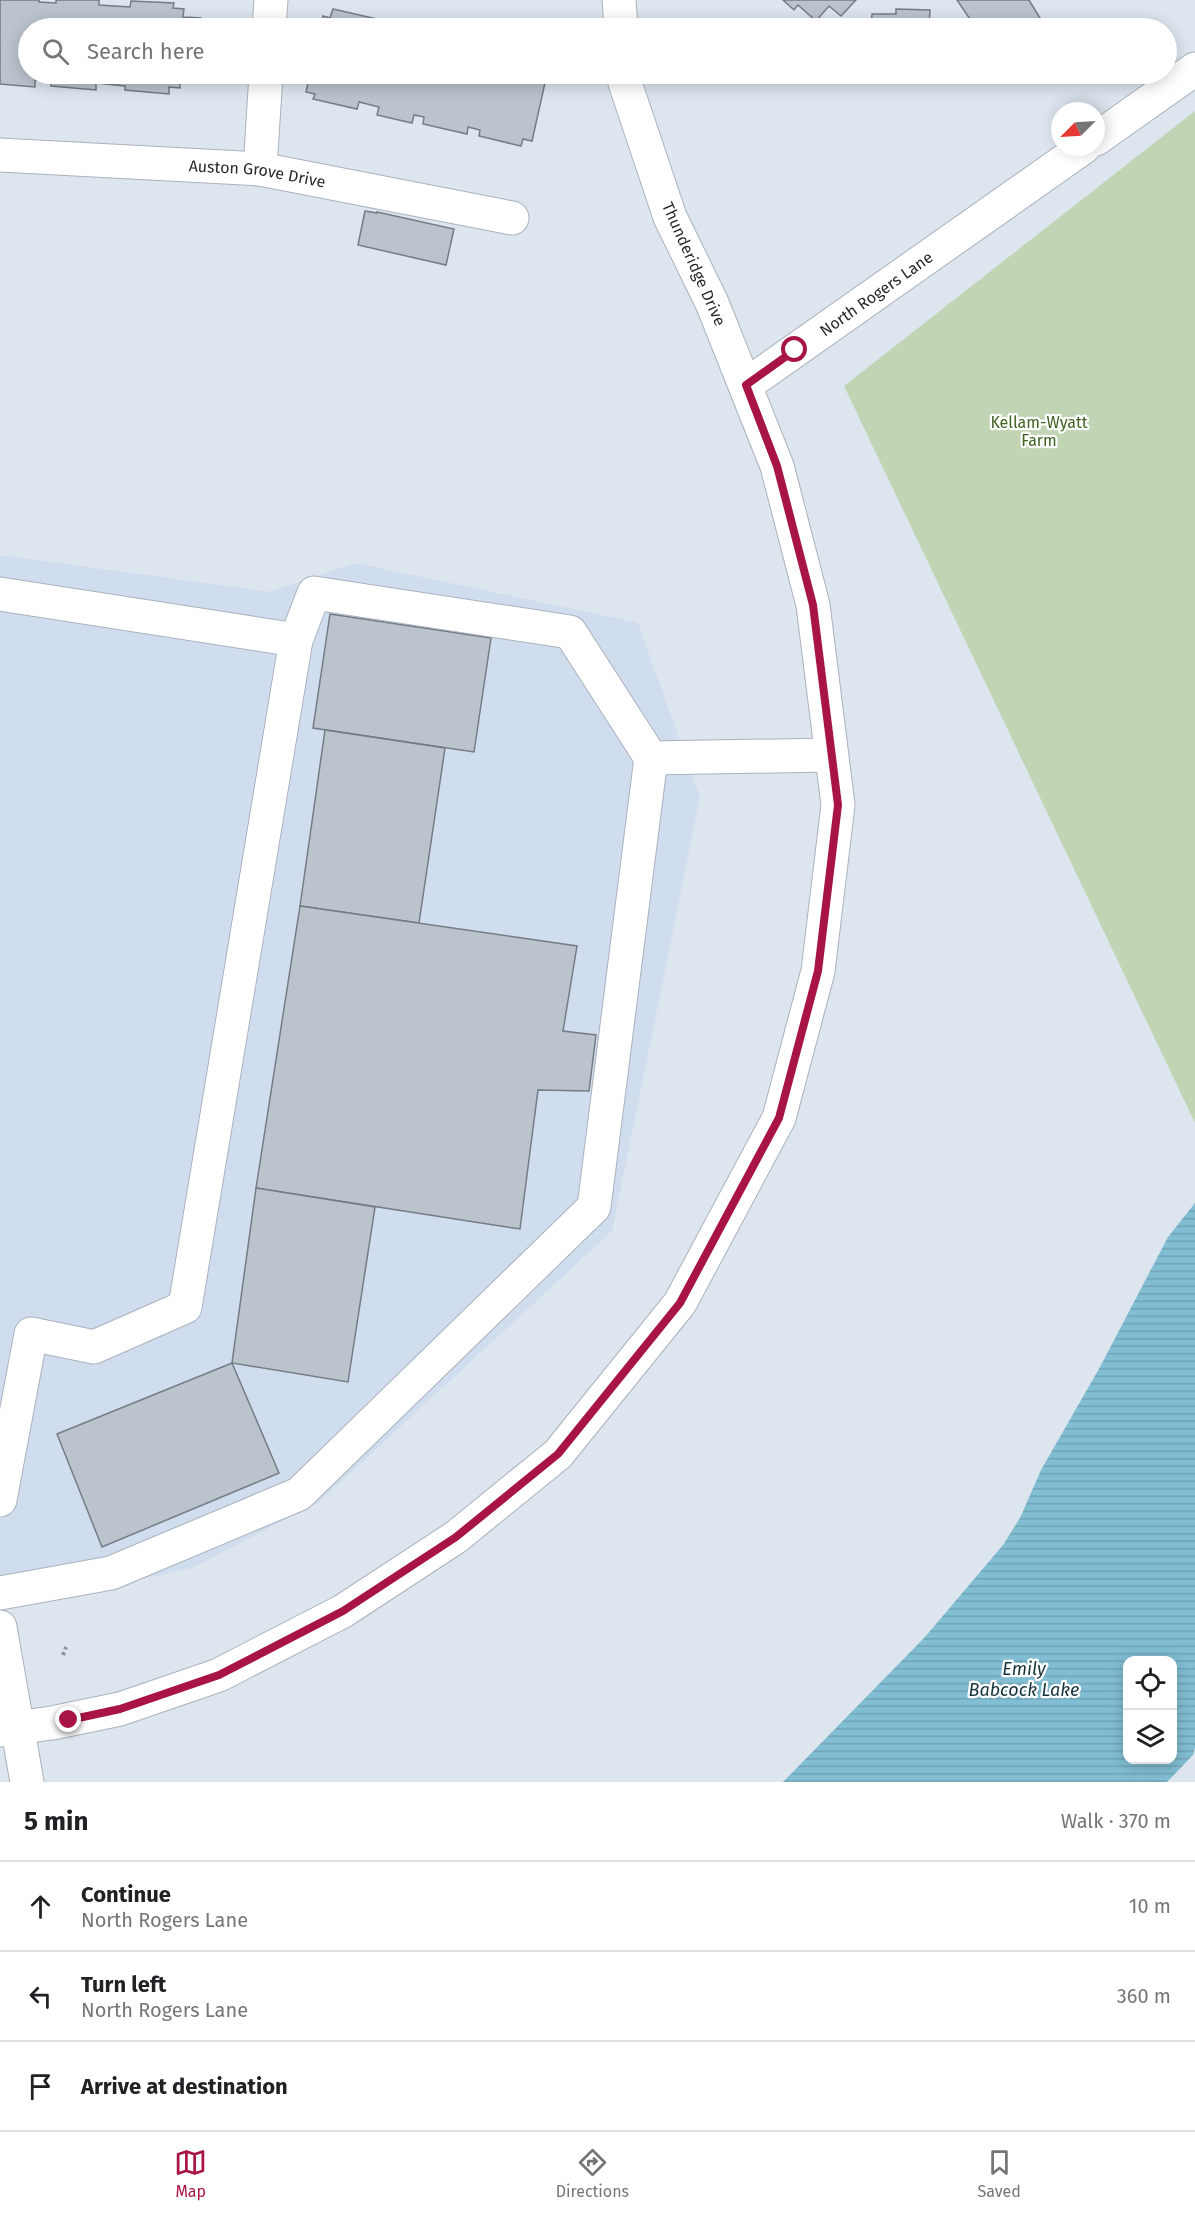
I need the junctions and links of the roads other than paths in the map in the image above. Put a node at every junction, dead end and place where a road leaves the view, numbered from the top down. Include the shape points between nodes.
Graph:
1 (271, 0) edge
2 (620, 0) edge
3 (270, 18) edge
4 (621, 18) edge
5 (1195, 69) edge
6 (1177, 82) edge
7 (265, 84) edge
8 (625, 84) edge
9 (1174, 84) edge
10 (1105, 133) edge
11 (0, 155) edge
12 (1071, 156) edge
13 (260, 169) junction
14 (512, 218) dead end
15 (746, 385) junction
16 (0, 594) edge
17 (296, 640) junction
18 (831, 755) junction
19 (651, 758) junction
20 (0, 1500) edge
21 (0, 1593) edge
22 (0, 1627) edge
23 (9, 1729) edge
24 (27, 1782) edge

1 - 3 street
2 - 4 street
5 - 6 street
7 - 13 street
8 - 15 street, Thunderidge Drive via 670,217
9 - 10 street
11 - 13 street, Auston Grove Drive
12 - 15 street, North Rogers Lane
13 - 14 street, Auston Grove Drive
15 - 18 street via 777,466 813,605
16 - 17 street
17 - 19 street via 314,593 570,632
17 - 20 street via 185,1307 94,1347 31,1334
18 - 19 street
18 - 23 street via 838,805 818,971 779,1118 680,1303 558,1454 456,1537 343,1611 219,1675 120,1709
19 - 21 street via 594,1207 299,1494 111,1573
22 - 23 street
23 - 24 street

